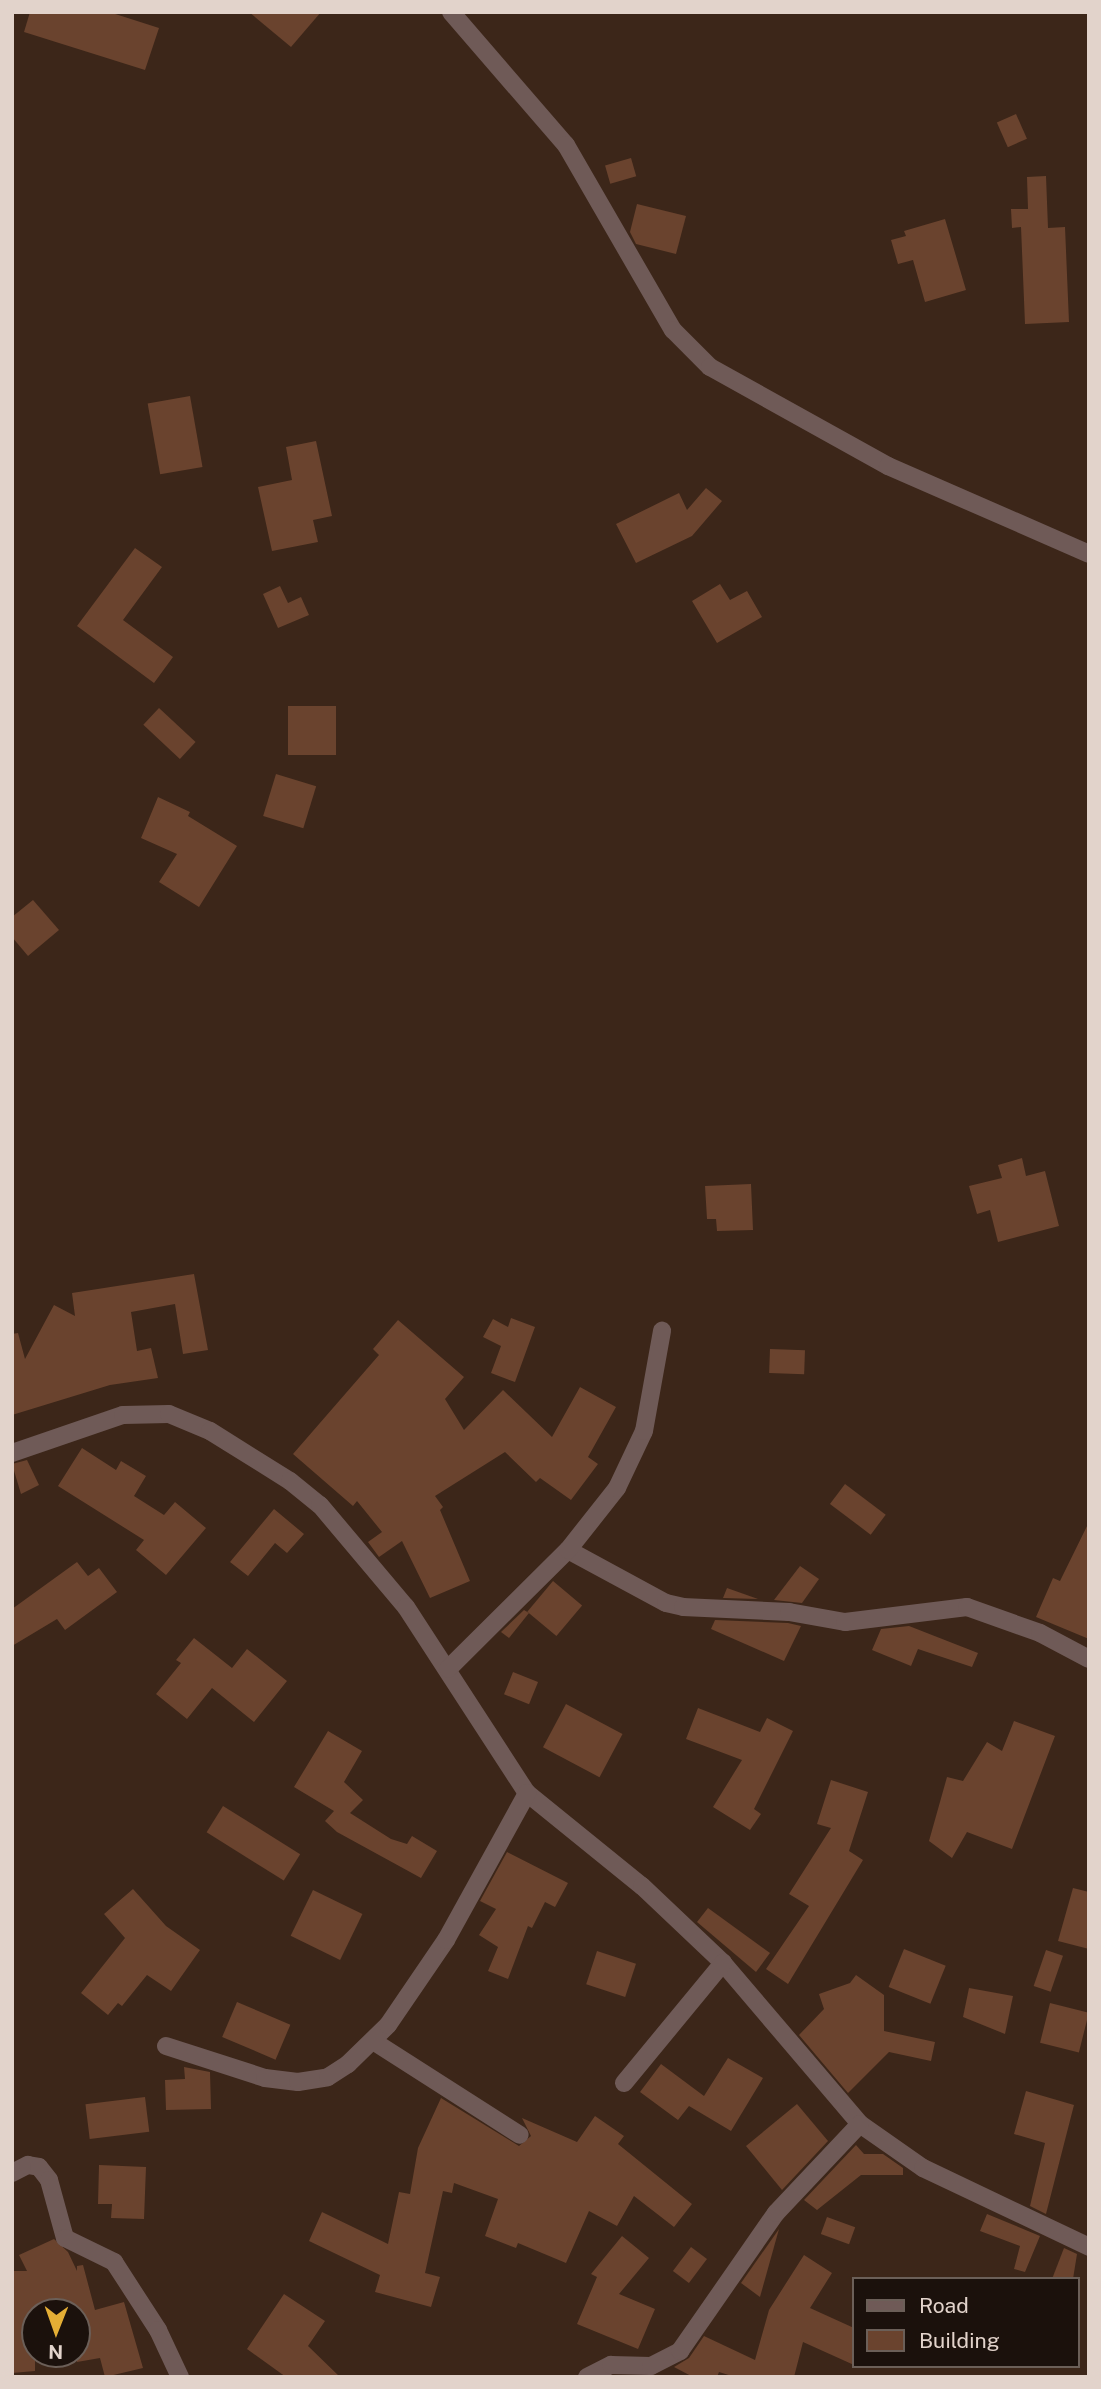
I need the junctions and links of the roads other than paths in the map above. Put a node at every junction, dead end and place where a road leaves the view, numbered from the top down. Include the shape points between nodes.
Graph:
1 (451, 12) edge
2 (1089, 554) edge
3 (663, 1331) dead end
4 (12, 1453) edge
5 (568, 1550) junction
6 (1089, 1659) edge
7 (448, 1669) junction
8 (527, 1793) junction
9 (723, 1963) junction
10 (373, 2040) junction
11 (166, 2046) dead end
12 (624, 2083) dead end
13 (860, 2124) junction
14 (520, 2135) dead end
15 (12, 2173) edge
16 (1089, 2247) edge
17 (180, 2377) edge
18 (587, 2377) edge

1 - 2 street via 566,145 673,330 710,368 888,466
3 - 5 street via 644,1431 630,1466
4 - 7 street via 123,1415 144,1412 184,1418 258,1458 320,1505 406,1606
5 - 6 street via 666,1603 683,1607 789,1612 845,1622 968,1607 1040,1633
5 - 7 street
7 - 8 street
8 - 9 street via 642,1886
8 - 10 street via 446,1940
9 - 12 street
9 - 13 street
10 - 11 street via 328,2077 298,2082 265,2078
10 - 14 street
13 - 16 street via 923,2168
13 - 18 street via 776,2213 680,2351 651,2366 611,2365
15 - 17 street via 28,2165 39,2167 49,2180 65,2238 114,2263 159,2330

